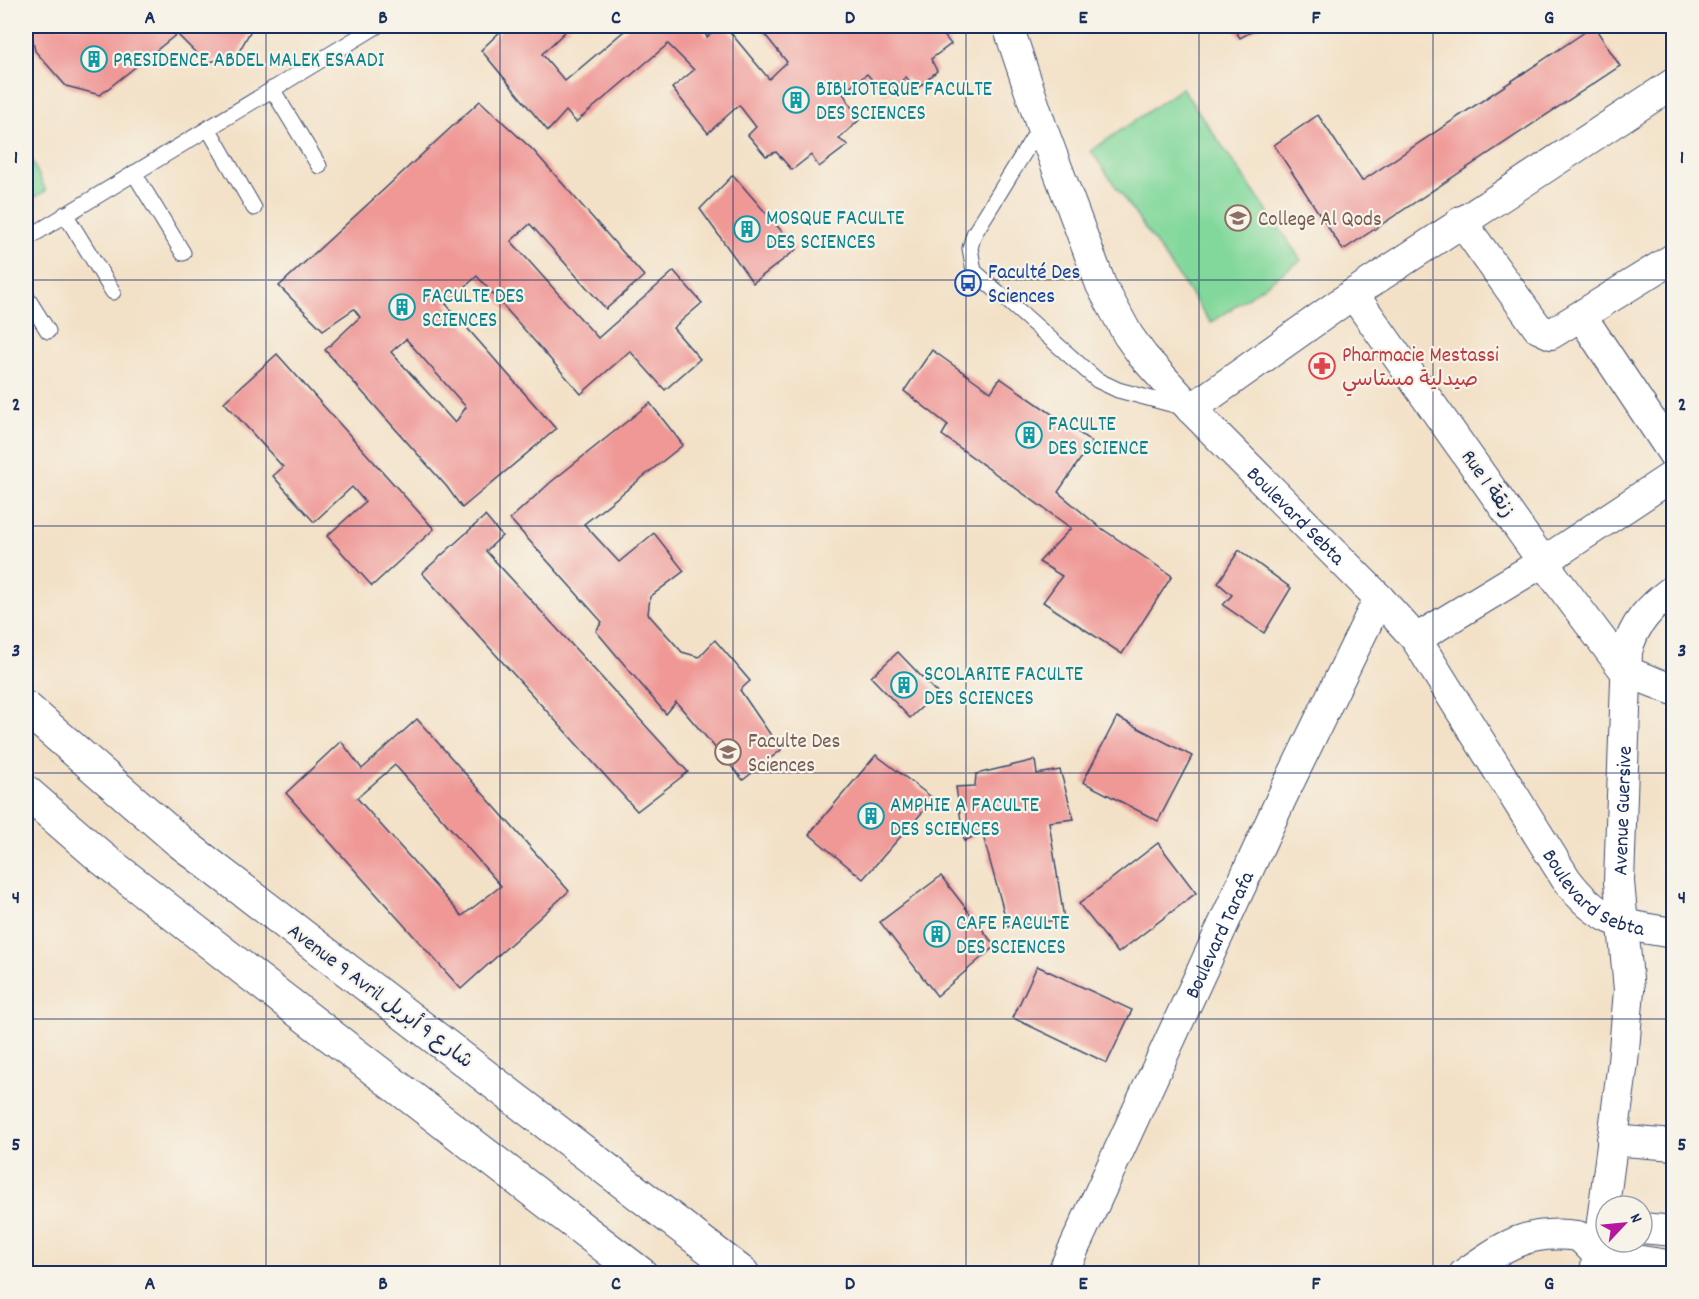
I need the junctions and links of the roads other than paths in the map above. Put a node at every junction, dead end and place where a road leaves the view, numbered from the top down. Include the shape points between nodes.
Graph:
1 (377, 26) edge
2 (1008, 26) edge
3 (1674, 82) edge
4 (272, 89) junction
5 (1041, 125) junction
6 (208, 128) junction
7 (319, 166) dead end
8 (134, 173) junction
9 (254, 208) dead end
10 (65, 214) junction
11 (1461, 221) junction
12 (26, 239) edge
13 (183, 253) dead end
14 (1674, 258) edge
15 (113, 292) dead end
16 (1353, 294) junction
17 (26, 296) edge
18 (1582, 317) junction
19 (48, 331) dead end
20 (1191, 409) junction
21 (1674, 455) edge
22 (1674, 475) edge
23 (1543, 562) junction
24 (1674, 589) edge
25 (1378, 598) junction
26 (1416, 639) junction
27 (1625, 671) junction
28 (1674, 690) edge
29 (26, 708) edge
30 (26, 792) edge
31 (1622, 923) junction
32 (1674, 933) edge
33 (1612, 1140) junction
34 (1674, 1145) edge
35 (1604, 1194) edge
36 (1654, 1229) edge
37 (1674, 1231) edge
38 (1594, 1243) edge
39 (1633, 1254) edge
40 (1674, 1266) edge
41 (641, 1274) edge
42 (743, 1274) edge
43 (1062, 1274) edge
44 (1464, 1274) edge

1 - 4 lane
2 - 5 street, Boulevard Sebta
3 - 11 street
4 - 6 lane
4 - 7 lane
5 - 20 street, Boulevard Sebta via 1115,313 1143,356
5 - 20 lane via 974,234 970,248 974,271 1106,386
6 - 8 lane
6 - 9 lane
8 - 10 lane
8 - 13 lane
10 - 12 lane
10 - 15 lane
11 - 16 street
11 - 18 street via 1538,328 1551,334
14 - 18 street
16 - 20 street
16 - 23 street, Rue 1 زنقة
17 - 19 lane
18 - 21 street
20 - 25 street, Boulevard Sebta
22 - 23 street
23 - 26 street
23 - 27 street, Rue 1 زنقة
24 - 27 street, Avenue Guersive via 1654,604 1634,630
25 - 26 street, Boulevard Sebta
25 - 43 street, Boulevard Tarafa
26 - 31 street, Boulevard Sebta via 1566,879 1588,905
27 - 28 street
27 - 31 street, Avenue Guersive via 1619,882
29 - 42 highway, Avenue 9 Avril شارع 9 أبريل via 179,841
30 - 41 highway via 176,916
31 - 32 street, Boulevard Sebta
31 - 33 street, Avenue Guersive via 1629,990
33 - 34 street
33 - 35 street, Avenue Guersive
36 - 37 street
38 - 44 street via 1549,1233 1527,1237
39 - 40 street

